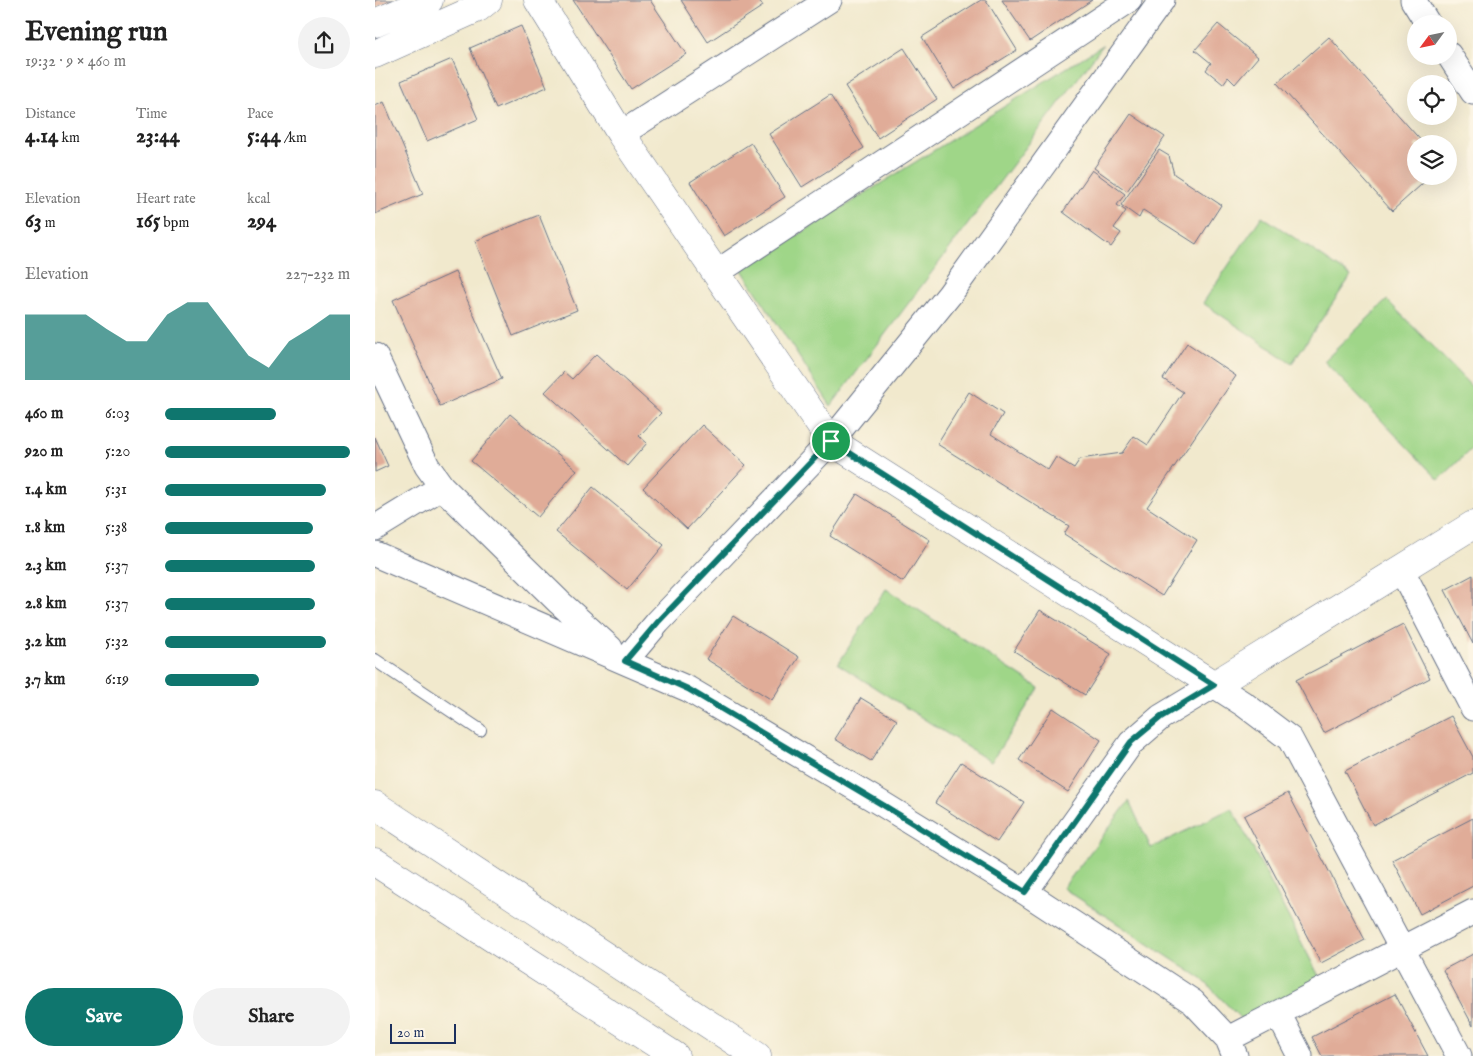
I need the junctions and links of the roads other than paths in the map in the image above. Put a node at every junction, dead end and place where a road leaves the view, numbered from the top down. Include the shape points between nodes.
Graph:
1 (429, 0) edge
2 (487, 0) edge
3 (538, 0) edge
4 (829, 0) edge
5 (1129, 0) edge
6 (1162, 0) edge
7 (1413, 0) edge
8 (1422, 15) edge
9 (375, 22) edge
10 (375, 54) edge
11 (1455, 65) edge
12 (1473, 92) edge
13 (621, 134) junction
14 (716, 273) junction
15 (375, 356) edge
16 (831, 441) junction
17 (442, 487) junction
18 (1473, 525) edge
19 (375, 528) edge
20 (375, 554) edge
21 (1401, 569) junction
22 (375, 660) edge
23 (625, 661) junction
24 (1214, 685) junction
25 (1473, 708) edge
26 (480, 730) dead end
27 (375, 805) edge
28 (375, 862) edge
29 (1025, 892) junction
30 (1473, 912) edge
31 (1402, 948) junction
32 (1278, 1013) junction
33 (1232, 1048) edge
34 (1473, 1051) edge
35 (675, 1056) edge
36 (757, 1056) edge
37 (1300, 1056) edge
38 (1460, 1056) edge

1 - 9 main road
2 - 10 main road via 478,8
3 - 13 main road
4 - 13 street
5 - 14 street
6 - 16 street via 950,294
7 - 8 street
11 - 12 street
13 - 14 main road
14 - 16 main road
15 - 17 street via 427,466
16 - 23 street via 658,622
16 - 24 main road
17 - 19 street
17 - 23 street via 559,602
18 - 21 main road
20 - 23 street
21 - 24 main road
21 - 25 street
22 - 26 lane
23 - 29 street via 688,689
24 - 29 street via 1161,717 1131,742
24 - 31 street via 1290,739
27 - 36 main road
28 - 35 main road
29 - 33 street via 1193,1002
30 - 31 street
31 - 32 street
31 - 38 street
32 - 33 street
32 - 37 street
34 - 38 lane

